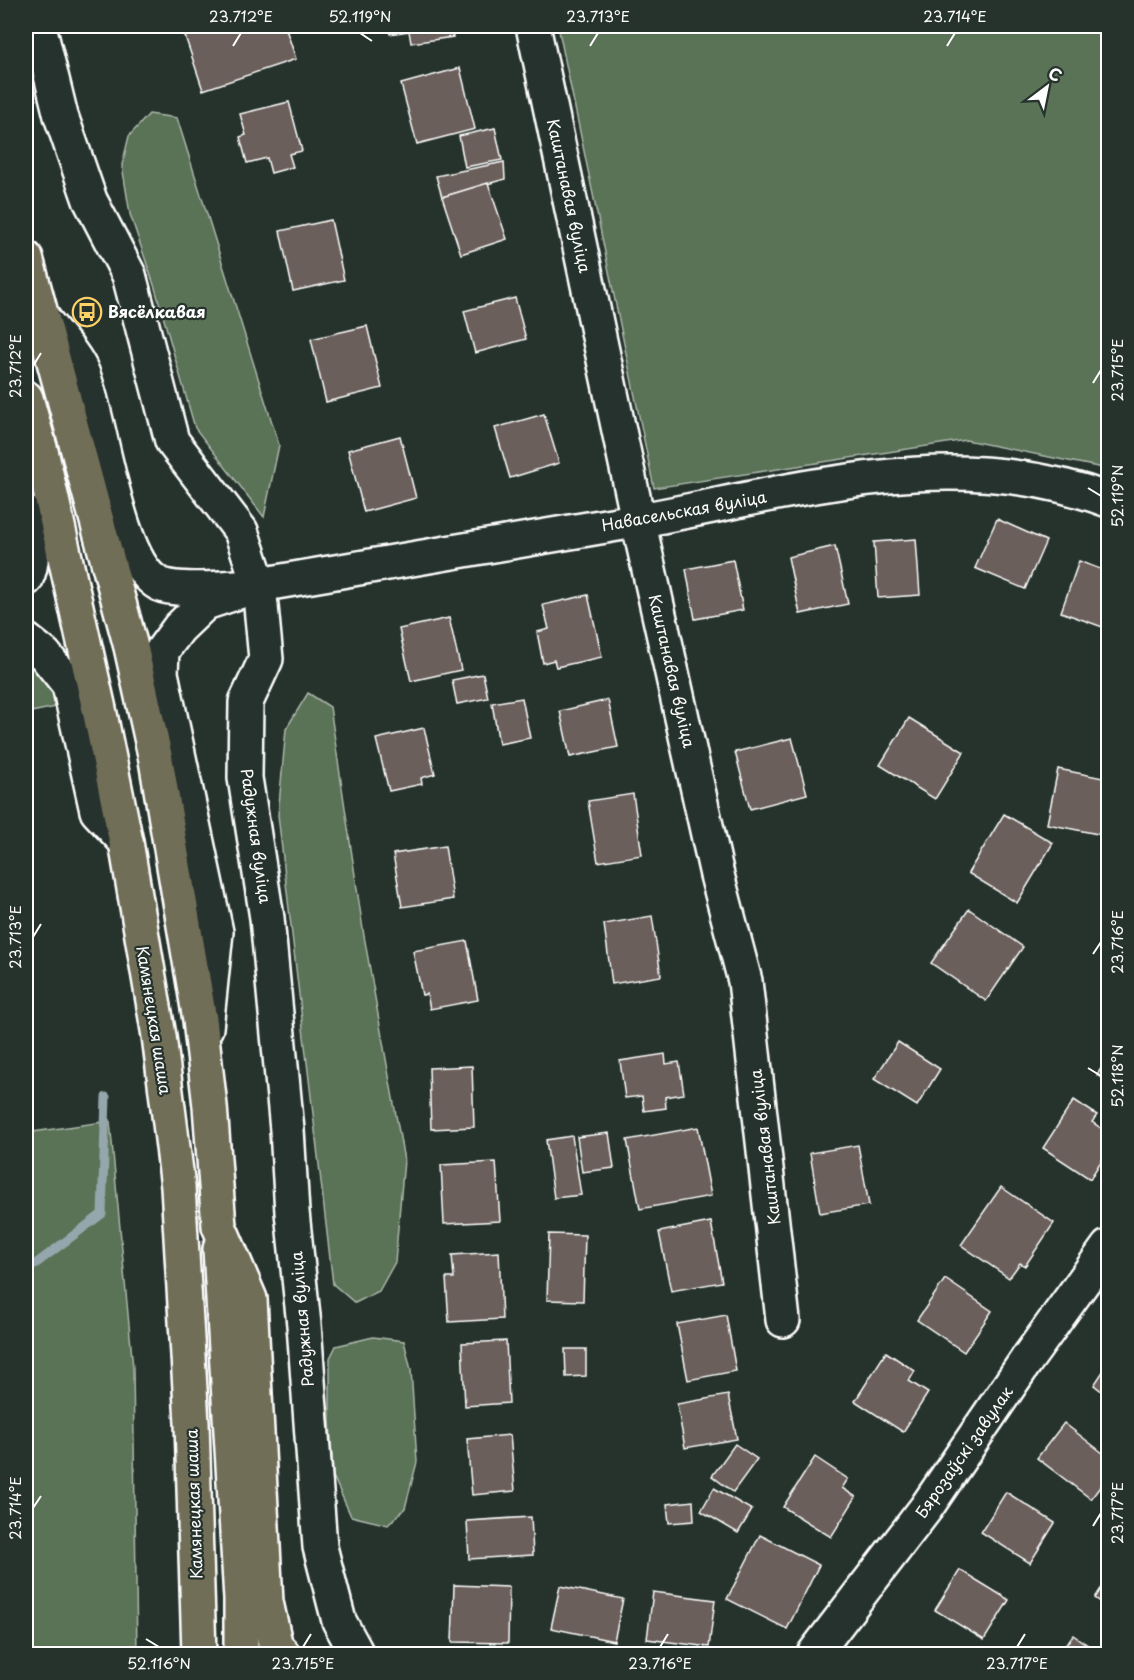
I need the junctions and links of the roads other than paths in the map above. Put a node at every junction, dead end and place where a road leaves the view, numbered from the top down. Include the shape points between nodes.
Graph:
1 (39, 26) edge
2 (533, 26) edge
3 (26, 258) edge
4 (39, 313) junction
5 (26, 398) edge
6 (1108, 500) edge
7 (26, 513) edge
8 (638, 520) junction
9 (26, 579) edge
10 (259, 585) junction
11 (26, 640) edge
12 (126, 842) junction
13 (203, 1053) junction
14 (219, 1227) junction
15 (1108, 1247) edge
16 (783, 1320) dead end
17 (199, 1654) edge
18 (241, 1654) edge
19 (283, 1654) edge
20 (357, 1654) edge
21 (814, 1654) edge

1 - 10 street, Радужная вуліца via 61,116 90,200 129,275 172,441 241,531
2 - 8 street, Каштанавая вуліца
3 - 4 main road
4 - 10 street via 82,371 130,547 149,577 161,585 212,589
4 - 13 main road via 131,647 156,760
5 - 12 main road, Камянецкая шаша via 42,454
6 - 8 street, Навасельская вуліца via 1079,489 1012,475 944,471 869,476
7 - 9 street via 32,543
8 - 10 street, Навасельская вуліца
8 - 16 street, Каштанавая вуліца via 717,874 745,981
10 - 13 street via 205,603 162,651 161,673 216,932
10 - 20 street, Радужная вуліца via 266,659 246,702 245,778 269,929 320,1547 339,1621
11 - 12 street via 45,655 69,685 97,811
12 - 17 main road, Камянецкая шаша via 159,1036 178,1187 192,1423
13 - 14 main road
14 - 18 main road via 241,1587
14 - 19 main road via 250,1299 267,1602 276,1647
15 - 21 street, Бярозаўскі завулак via 926,1508

